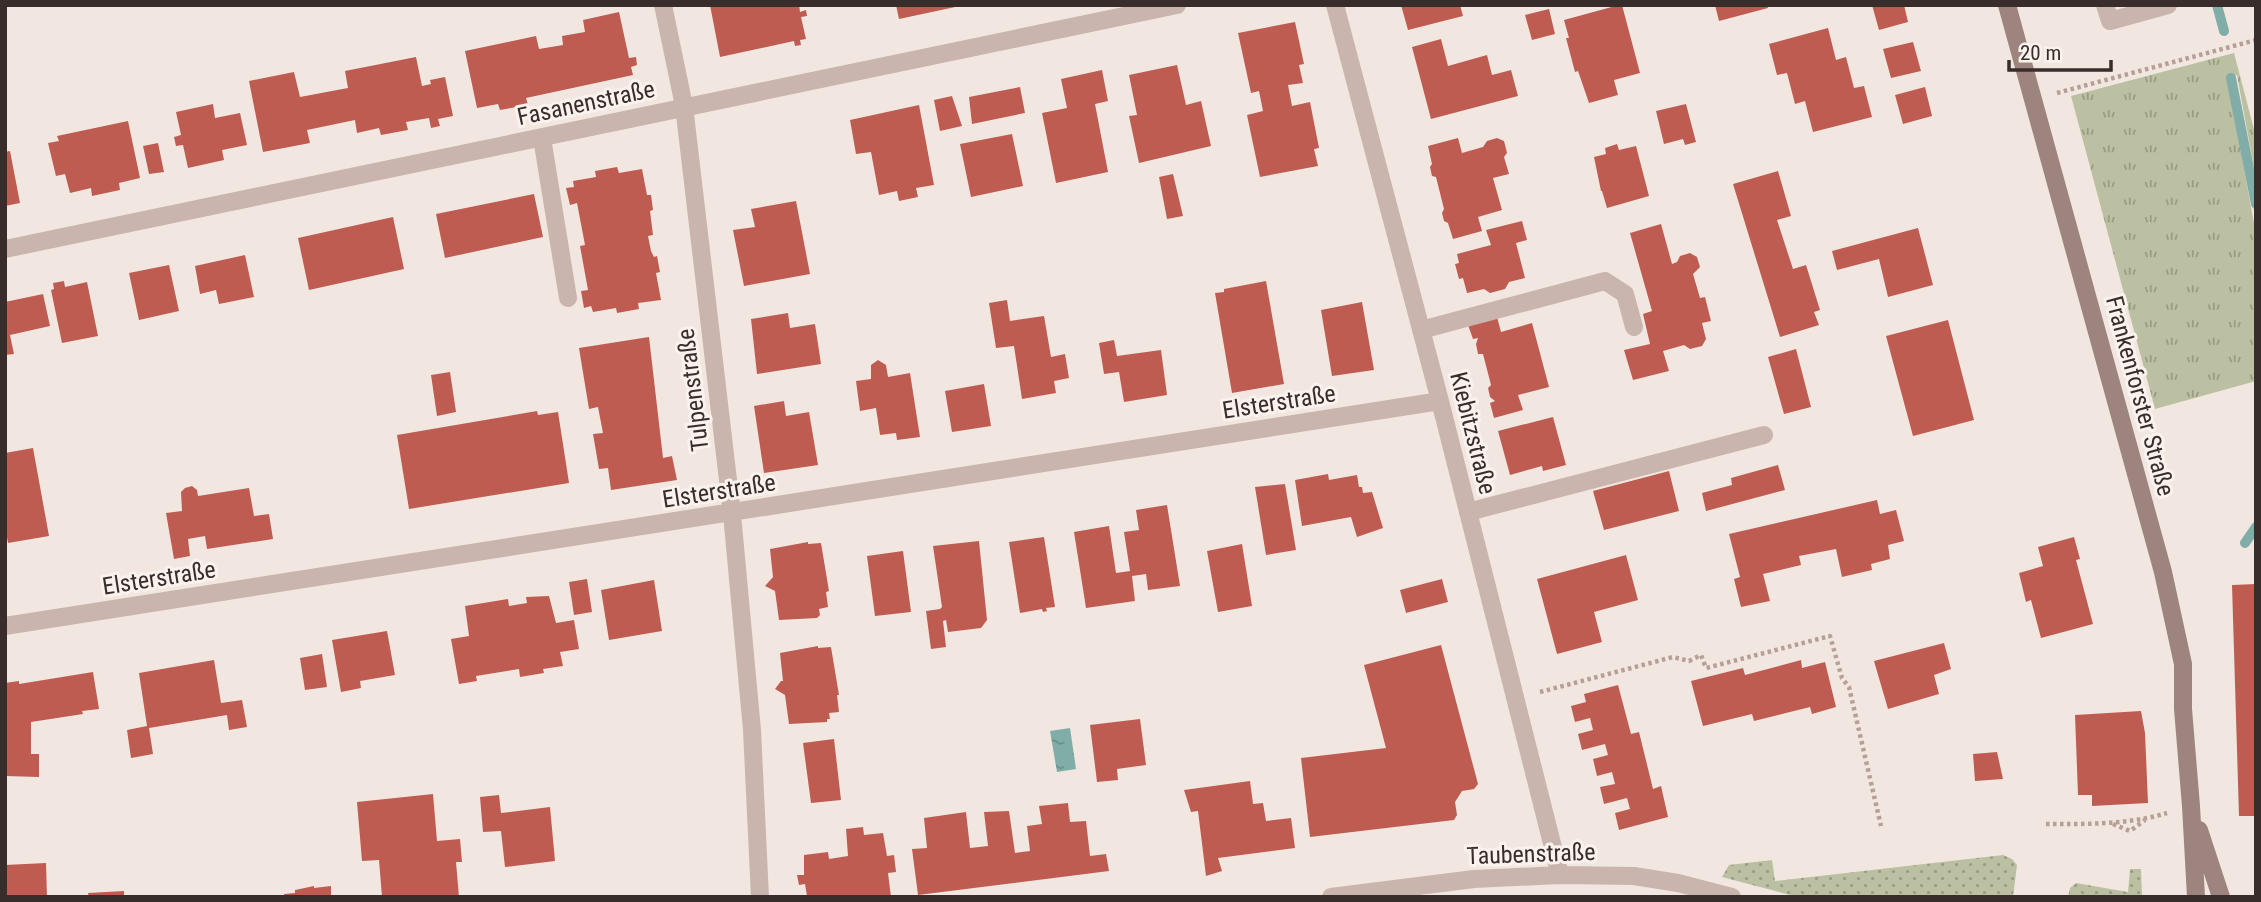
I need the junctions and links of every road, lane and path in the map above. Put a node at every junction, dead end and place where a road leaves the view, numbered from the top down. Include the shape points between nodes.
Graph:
1 (663, 5) edge
2 (1177, 5) edge
3 (1335, 5) edge
4 (2007, 5) edge
5 (2105, 5) edge
6 (2168, 5) edge
7 (2256, 40) edge
8 (2032, 99) junction
9 (684, 106) junction
10 (542, 138) junction
11 (5, 249) edge
12 (568, 298) dead end
13 (1634, 327) dead end
14 (1421, 330) junction
15 (1440, 401) junction
16 (1764, 435) dead end
17 (1468, 512) junction
18 (732, 514) junction
19 (5, 626) edge
20 (1515, 699) junction
21 (2192, 806) junction
22 (2046, 824) dead end
23 (2112, 824) junction
24 (1881, 825) dead end
25 (1560, 875) junction
26 (1475, 888) edge
27 (760, 897) edge
28 (1331, 897) edge
29 (1732, 897) edge
30 (2196, 897) edge
31 (2221, 897) edge

1 - 9 street, Tulpenstraße
2 - 9 street, Fasanenstraße
3 - 14 street, Kiebitzstraße
4 - 8 main road, Frankenforster Straße
5 - 6 street via 2110,21
7 - 8 path
8 - 21 main road, Frankenforster Straße via 2166,585 2183,664
9 - 10 street, Fasanenstraße
9 - 18 street, Tulpenstraße
10 - 11 street, Fasanenstraße
10 - 12 street
13 - 14 street via 1625,294 1605,281
14 - 15 street, Kiebitzstraße
15 - 17 street, Kiebitzstraße
15 - 18 street, Elsterstraße
16 - 17 street
17 - 20 street, Kiebitzstraße
18 - 19 street, Elsterstraße
18 - 27 street, Tulpenstraße via 752,730
20 - 24 path via 1674,657 1689,661 1701,655 1706,668 1830,636 1849,687
20 - 25 street, Kiebitzstraße
21 - 30 main road, Frankenforster Straße
21 - 31 main road, Frankenforster Straße
22 - 23 path
23 - 23 path via 2134,821 2146,820 2130,831
25 - 26 street, Taubenstraße
25 - 29 street, Taubenstraße via 1634,876
26 - 28 street, Taubenstraße

